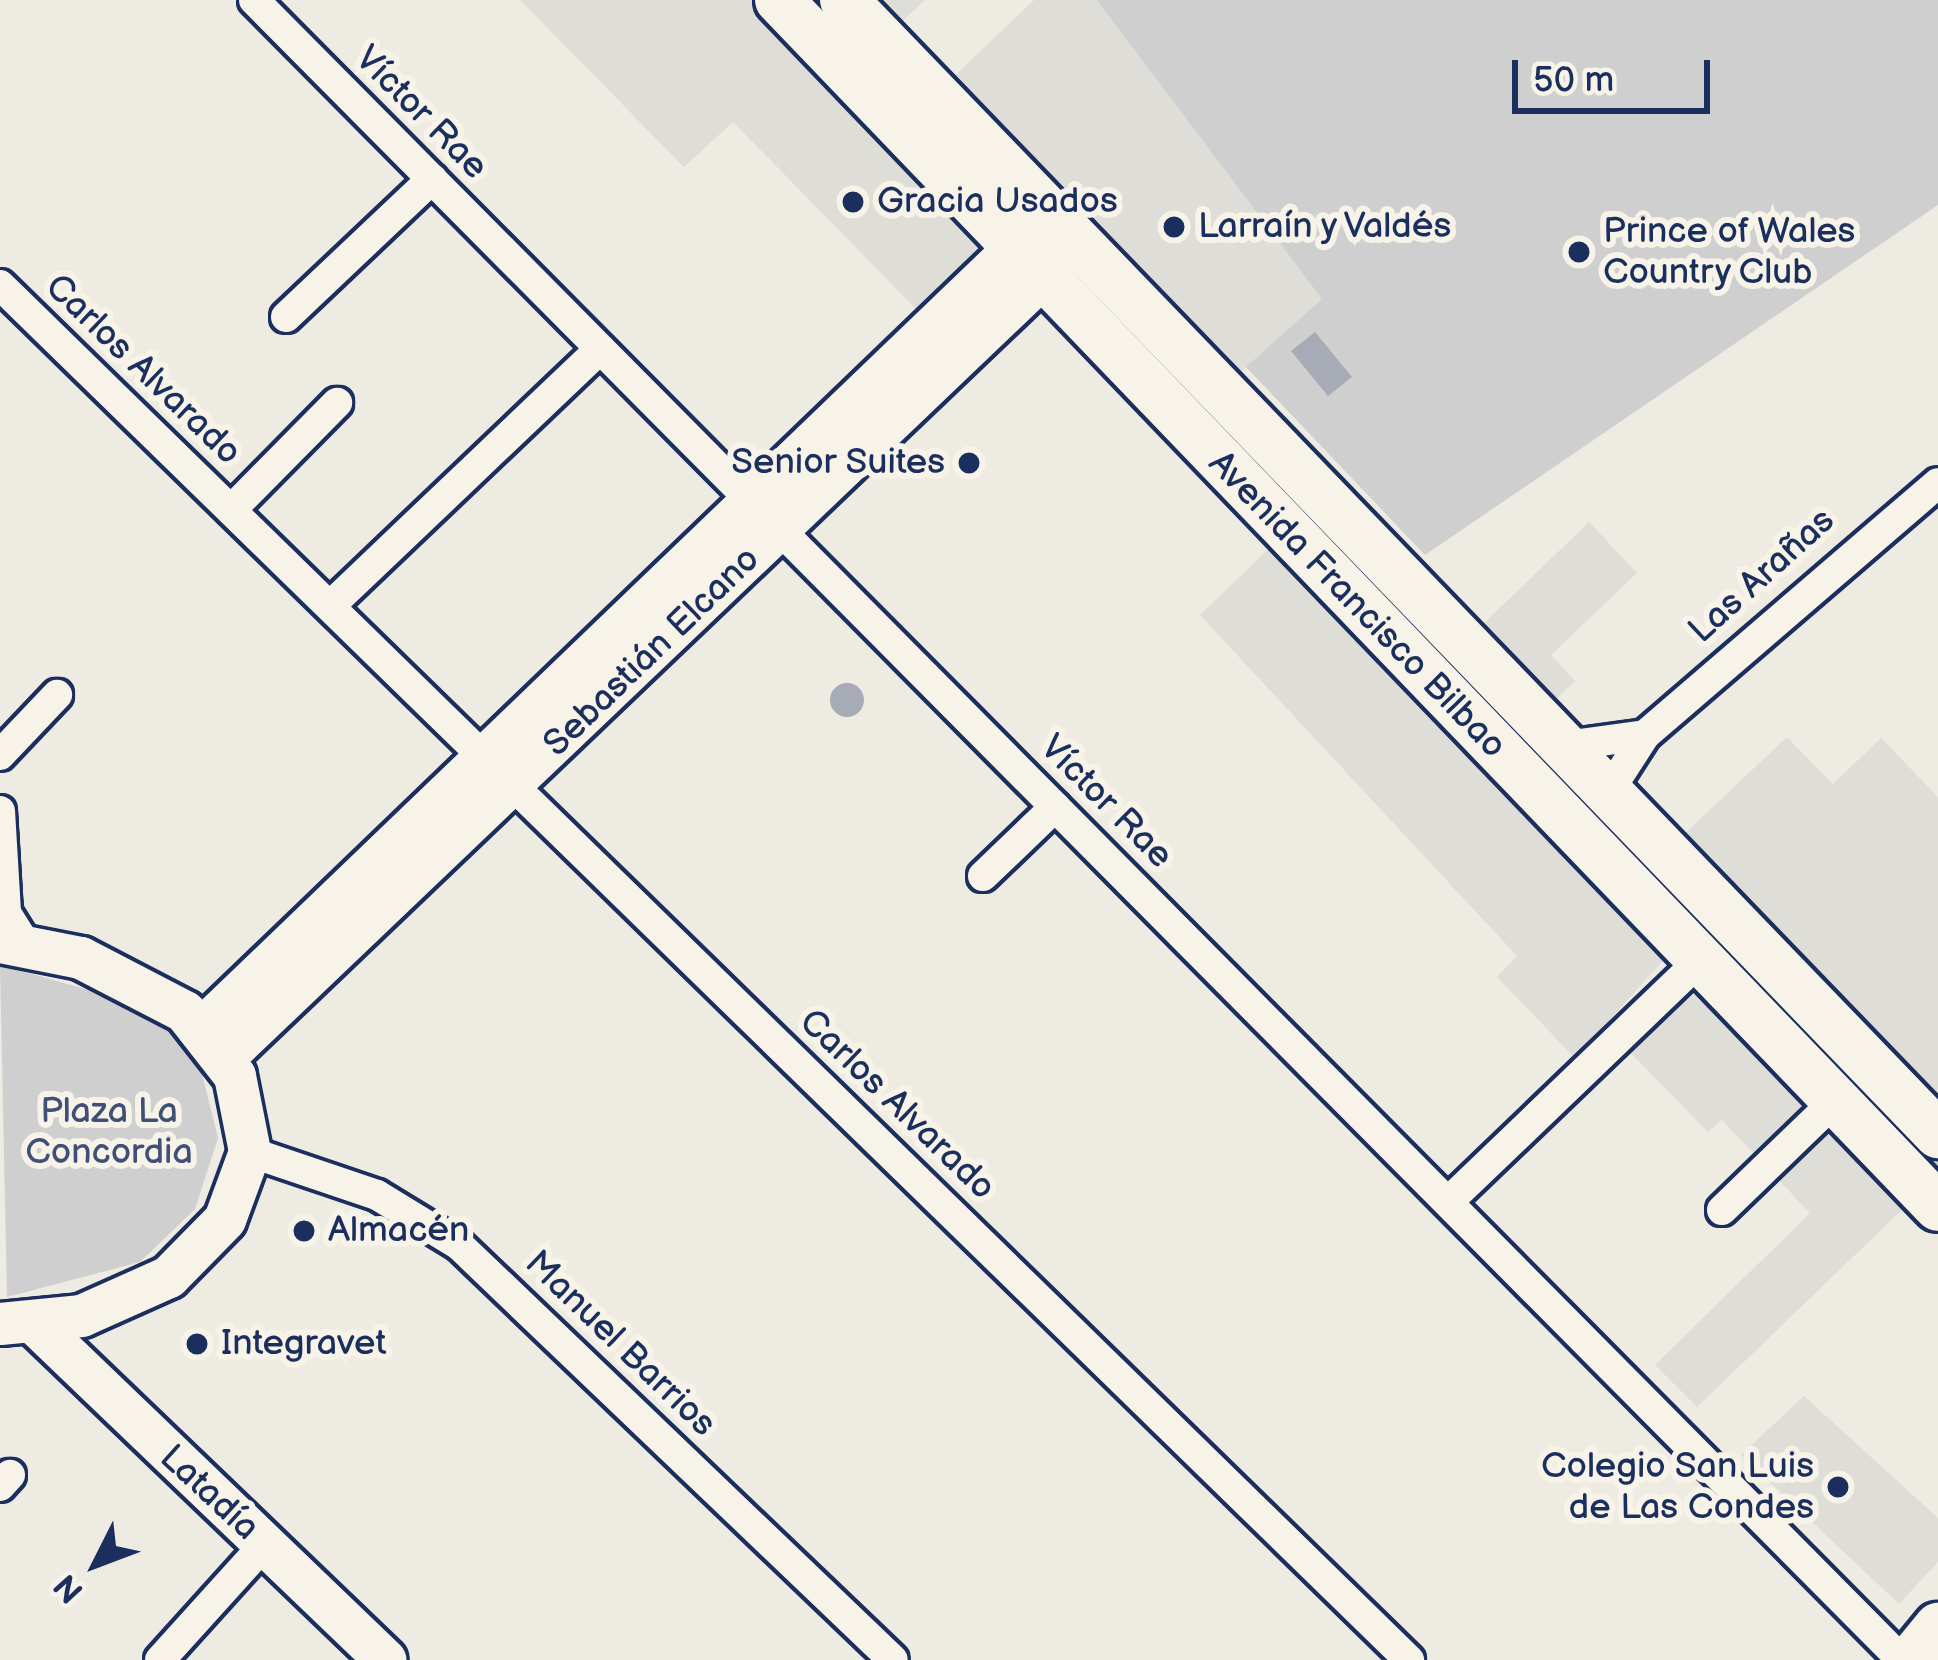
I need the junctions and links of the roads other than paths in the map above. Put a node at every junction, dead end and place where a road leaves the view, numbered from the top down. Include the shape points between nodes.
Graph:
1 (254, 0) edge
2 (779, 0) edge
3 (844, 0) edge
4 (432, 179) junction
5 (1046, 246) junction
6 (0, 285) edge
7 (286, 317) dead end
8 (600, 349) junction
9 (337, 403) dead end
10 (1938, 483) edge
11 (231, 510) junction
12 (766, 515) junction
13 (330, 606) junction
14 (57, 695) dead end
15 (1645, 735) junction
16 (1564, 746) junction
17 (0, 755) edge
18 (1513, 767) junction
19 (499, 771) junction
20 (1609, 791) junction
21 (1055, 807) junction
22 (0, 811) edge
23 (983, 876) dead end
24 (8, 930) edge
25 (1700, 960) junction
26 (214, 1043) junction
27 (1835, 1101) junction
28 (1938, 1134) edge
29 (250, 1152) junction
30 (1448, 1202) junction
31 (1938, 1207) edge
32 (1722, 1210) dead end
33 (17, 1324) edge
34 (264, 1545) junction
35 (1938, 1628) edge
36 (160, 1660) edge
37 (386, 1660) edge
38 (893, 1660) edge
39 (1409, 1660) edge
40 (1907, 1660) edge

1 - 4 street, Víctor Rae
2 - 5 main road, Avenida Francisco Bilbao
3 - 5 main road, Avenida Francisco Bilbao
4 - 7 street
4 - 8 street, Víctor Rae
5 - 12 street, Sebastián Elcano
5 - 16 main road, Avenida Francisco Bilbao
5 - 18 main road, Avenida Francisco Bilbao
6 - 11 street, Carlos Alvarado
8 - 12 street, Víctor Rae
8 - 13 street
9 - 11 street, Carlos Alvarado
10 - 15 street, Las Arañas
11 - 13 street, Carlos Alvarado
12 - 19 street, Sebastián Elcano
12 - 21 street, Víctor Rae
13 - 19 street, Carlos Alvarado
14 - 17 street
15 - 16 street
15 - 20 street, Las Arañas
16 - 20 main road, Avenida Francisco Bilbao
18 - 20 main road via 1576,796
18 - 25 main road, Avenida Francisco Bilbao
19 - 26 street, Sebastián Elcano
19 - 39 street, Carlos Alvarado
20 - 28 main road, Avenida Francisco Bilbao
21 - 23 street
21 - 30 street, Víctor Rae
22 - 24 street
24 - 26 street via 129,976
25 - 27 main road, Avenida Francisco Bilbao
25 - 30 street
26 - 29 street
27 - 31 main road, Avenida Francisco Bilbao
27 - 32 street
29 - 33 street via 226,1220 187,1263 127,1300
29 - 38 street, Manuel Barrios via 377,1195 459,1245
30 - 40 street, Víctor Rae
33 - 34 street, Latadía
34 - 36 street
34 - 37 street, Latadía
35 - 40 main road

